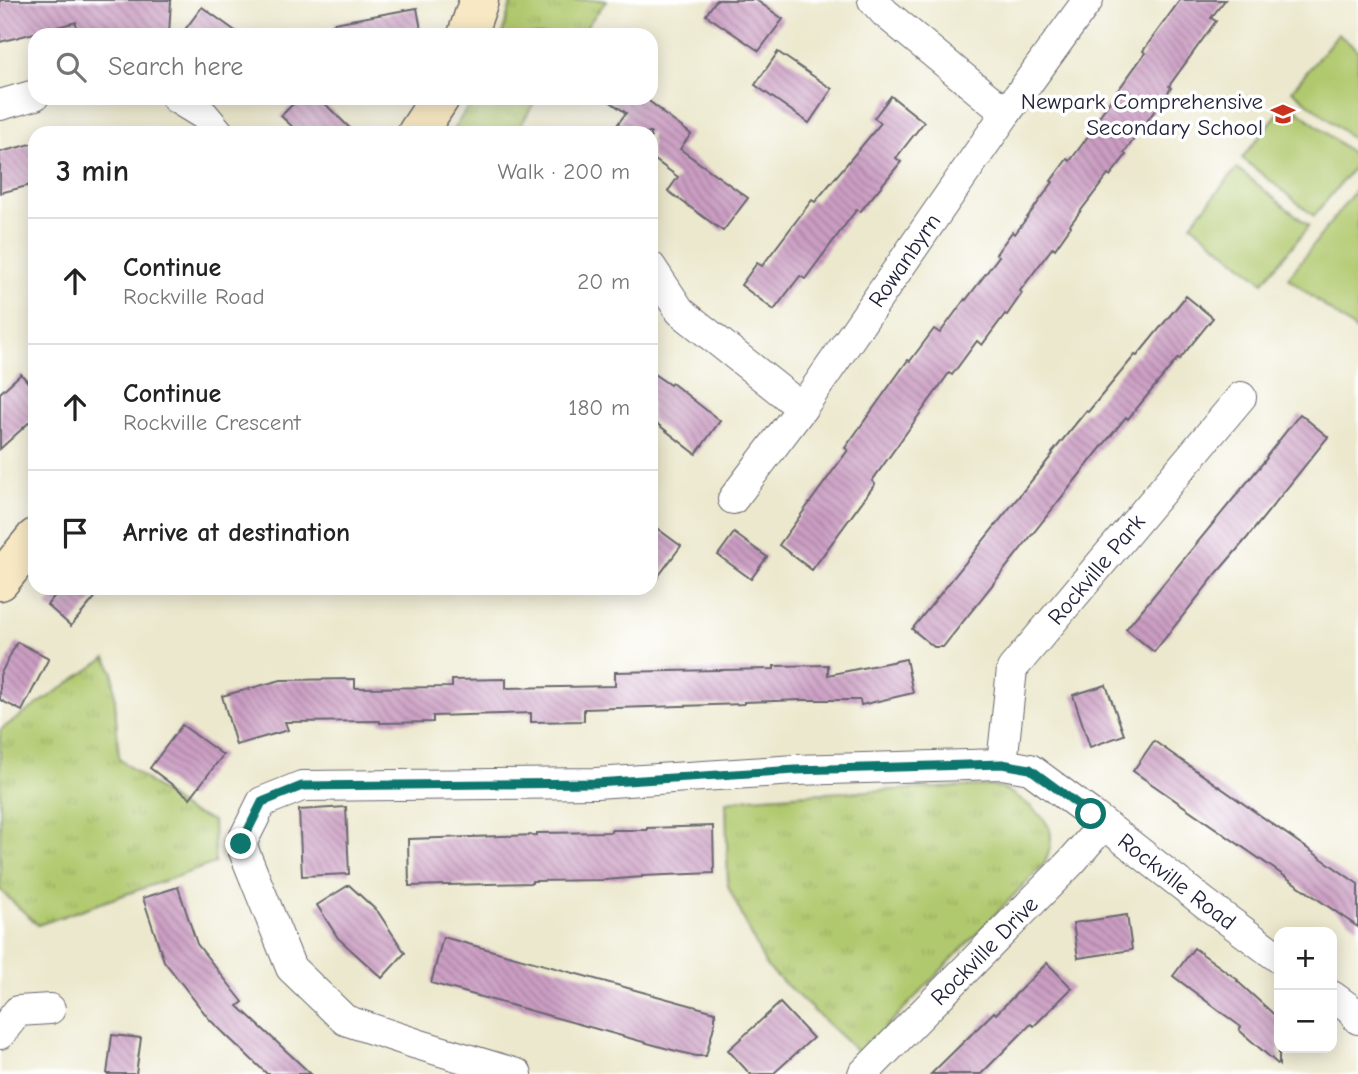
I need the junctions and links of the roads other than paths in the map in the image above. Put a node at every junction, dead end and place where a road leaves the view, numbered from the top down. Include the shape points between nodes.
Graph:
1 (479, 0) edge
2 (873, 0) edge
3 (1088, 0) edge
4 (469, 28) edge
5 (28, 97) edge
6 (188, 105) edge
7 (435, 105) edge
8 (0, 106) edge
9 (1006, 113) junction
10 (213, 126) edge
11 (422, 126) edge
12 (658, 278) edge
13 (1241, 397) dead end
14 (802, 408) junction
15 (733, 499) dead end
16 (28, 547) edge
17 (0, 581) edge
18 (1002, 764) junction
19 (1104, 824) junction
20 (1274, 954) edge
21 (1337, 1000) edge
22 (50, 1009) dead end
23 (1358, 1019) edge
24 (0, 1034) edge
25 (517, 1074) edge
26 (863, 1074) edge

1 - 4 main road
2 - 9 street
3 - 9 street, Rowanbyrn
5 - 8 street
6 - 10 street
7 - 11 main road
9 - 14 street, Rowanbyrn
12 - 14 street via 680,311
13 - 18 street, Rockville Park via 1012,669
14 - 15 street, Rowanbyrn
16 - 17 main road
18 - 19 street, Rockville Road via 1030,769
18 - 25 street, Rockville Road via 795,770 596,783 302,786 262,802 241,844 291,968 345,1020
19 - 20 street, Rockville Road
19 - 26 street, Rockville Drive
21 - 23 street
22 - 24 street via 18,1011

